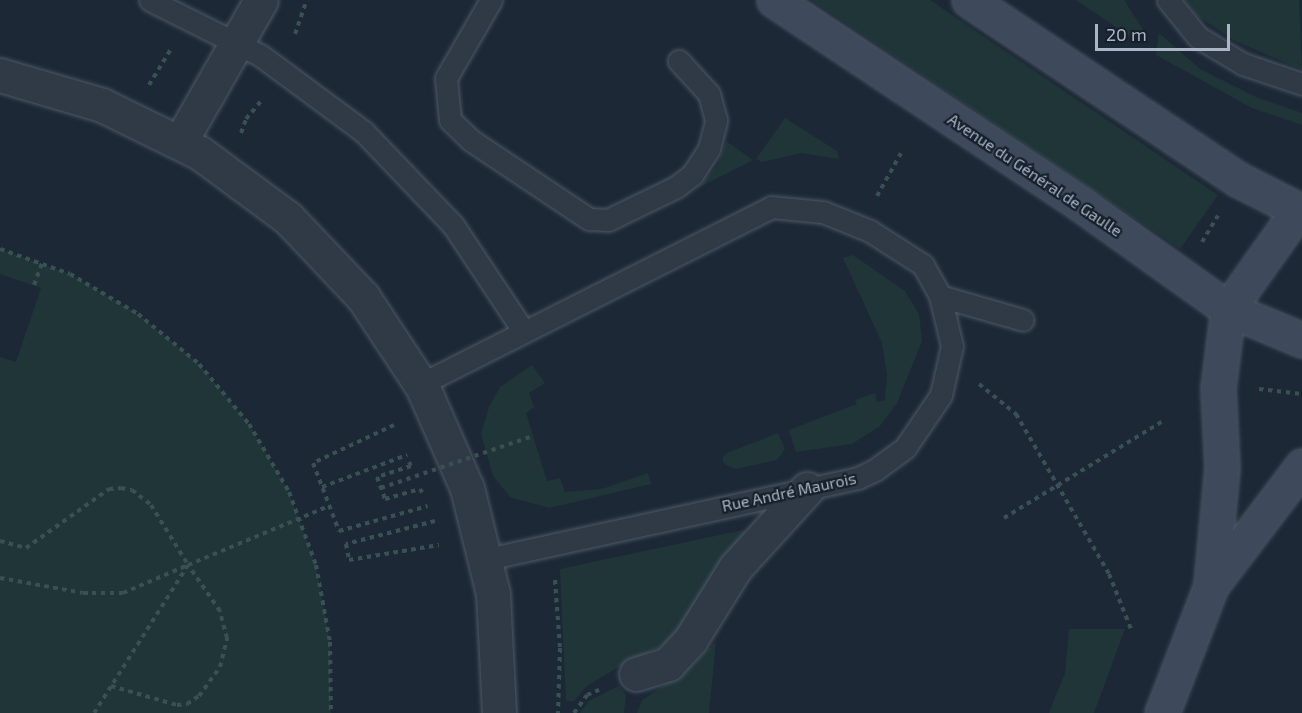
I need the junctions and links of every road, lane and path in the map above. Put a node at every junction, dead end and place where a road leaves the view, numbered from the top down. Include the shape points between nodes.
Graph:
1 (150, 0) edge
2 (261, 0) edge
3 (307, 0) edge
4 (491, 0) edge
5 (774, 0) edge
6 (969, 0) edge
7 (1168, 0) edge
8 (295, 34) dead end
9 (238, 43) junction
10 (171, 50) dead end
11 (679, 61) dead end
12 (0, 75) edge
13 (1302, 84) edge
14 (145, 92) dead end
15 (261, 101) dead end
16 (240, 136) dead end
17 (180, 142) junction
18 (901, 153) dead end
19 (1220, 211) dead end
20 (1300, 212) edge
21 (862, 226) junction
22 (1199, 247) dead end
23 (0, 249) edge
24 (42, 263) junction
25 (34, 285) dead end
26 (940, 296) junction
27 (1228, 309) junction
28 (1023, 320) dead end
29 (524, 332) junction
30 (1302, 340) edge
31 (975, 381) dead end
32 (1256, 389) dead end
33 (426, 394) junction
34 (1302, 394) edge
35 (1163, 421) dead end
36 (533, 436) dead end
37 (1302, 466) edge
38 (1057, 485) junction
39 (322, 487) junction
40 (381, 488) junction
41 (420, 489) dead end
42 (807, 489) junction
43 (329, 506) junction
44 (300, 518) junction
45 (444, 518) dead end
46 (1004, 518) dead end
47 (435, 520) junction
48 (438, 528) dead end
49 (441, 536) dead end
50 (0, 541) edge
51 (486, 559) junction
52 (188, 565) junction
53 (554, 574) dead end
54 (0, 578) edge
55 (1211, 586) junction
56 (1131, 629) dead end
57 (636, 674) dead end
58 (111, 686) junction
59 (94, 713) edge
60 (331, 713) edge
61 (499, 713) edge
62 (558, 713) edge
63 (1162, 713) edge

1 - 9 lane
2 - 9 street
3 - 8 path
4 - 11 lane via 446,78 450,120 472,141 589,219 608,220 676,187 692,175 709,149 716,120 709,94
5 - 27 main road, Avenue du Général de Gaulle via 1082,205
6 - 20 main road via 1239,180
7 - 13 lane via 1198,37 1243,64
9 - 17 street
9 - 29 lane via 331,104 395,161 479,260
10 - 14 path
12 - 17 street via 102,105
15 - 16 path via 246,119
17 - 33 street via 260,195 314,243 385,327
18 - 21 path
19 - 22 path
20 - 27 main road
21 - 26 lane, Rue André Maurois via 923,265
21 - 29 lane, Rue André Maurois via 823,212 771,207
23 - 24 path
24 - 25 path
24 - 44 path via 116,299 199,364 264,446
26 - 28 lane
26 - 42 lane, Rue André Maurois via 952,346 940,395 924,424 905,448 875,470
27 - 30 main road, Avenue du Général de Gaulle
27 - 55 main road via 1218,388 1222,468
29 - 33 lane, Rue André Maurois
31 - 38 path via 1016,414
32 - 34 path
33 - 39 path via 313,464
33 - 51 street via 467,488
35 - 38 path
36 - 40 path, bridge
37 - 55 main road
38 - 46 path
38 - 56 path via 1109,574
39 - 40 path via 406,453 411,466 376,477
39 - 43 path
40 - 41 path via 385,499
42 - 51 lane, Rue André Maurois
42 - 57 street via 735,568 691,639 668,664
43 - 44 path
43 - 47 path via 339,531 428,505
44 - 52 path
44 - 60 path via 327,617
45 - 47 path
47 - 48 path
47 - 49 path via 346,544 349,560 444,544
50 - 52 path via 26,548 109,489 132,489 151,505
51 - 61 street via 497,630
52 - 54 path via 123,593 83,593
52 - 58 path
52 - 58 path via 220,611 227,638 225,653 211,683 187,704 177,705
53 - 62 path via 560,648
55 - 63 main road
58 - 59 path

